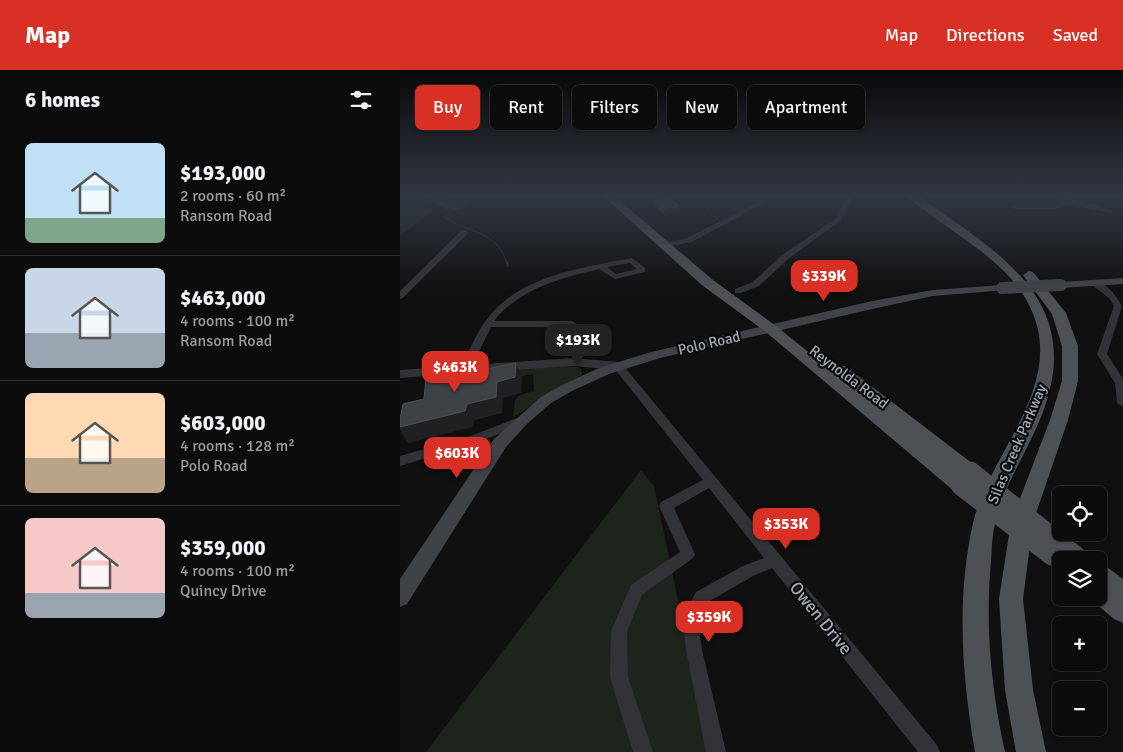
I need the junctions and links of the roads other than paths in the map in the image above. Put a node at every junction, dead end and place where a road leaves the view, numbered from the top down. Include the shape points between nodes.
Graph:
1 (647, 227) edge
2 (650, 227) edge
3 (713, 227) edge
4 (828, 227) edge
5 (954, 227) edge
6 (968, 227) edge
7 (465, 232) dead end
8 (669, 244) junction
9 (601, 267) dead end
10 (1123, 281) edge
11 (1095, 283) junction
12 (738, 291) junction
13 (400, 296) edge
14 (488, 324) junction
15 (572, 324) dead end
16 (777, 328) junction
17 (618, 366) junction
18 (466, 368) junction
19 (400, 374) edge
20 (1123, 402) edge
21 (522, 420) junction
22 (400, 461) edge
23 (711, 481) junction
24 (1054, 551) edge
25 (775, 560) junction
26 (1107, 580) edge
27 (1123, 593) edge
28 (400, 597) edge
29 (1107, 598) edge
30 (1123, 611) edge
31 (643, 752) edge
32 (716, 752) edge
33 (930, 752) edge
34 (990, 752) edge
35 (1031, 752) edge

1 - 8 main road, Reynolda Road
2 - 8 main road, Reynolda Road
3 - 8 street via 689,240
4 - 12 street via 785,257 756,284
5 - 34 main road, Silas Creek Parkway via 981,246 1022,283 1039,312 1048,340 1047,371 1037,405 993,499 983,530 977,576 975,642
6 - 35 main road, Silas Creek Parkway via 1015,260 1040,286 1059,313 1070,346 1070,381 1022,522 1010,599 1019,690
7 - 13 street
8 - 12 main road, Reynolda Road
8 - 16 main road, Reynolda Road via 708,283
9 - 14 street via 518,294 504,304
10 - 11 main road, Polo Road
11 - 16 main road, Polo Road, bridge via 905,298
11 - 20 street via 1114,298 1118,306 1102,354 1120,383
12 - 16 main road, Reynolda Road
14 - 15 street
14 - 18 street
16 - 17 main road, Polo Road
16 - 24 main road, Reynolda Road, bridge
17 - 18 street via 573,362
17 - 21 main road, Polo Road via 567,388
17 - 23 street, Owen Drive
18 - 19 street
21 - 22 street via 480,437
21 - 28 main road, Polo Road via 495,451
23 - 25 street, Owen Drive
23 - 31 street via 666,506 688,554 636,590 619,631 619,677
25 - 32 street via 702,597 690,618
25 - 33 street, Owen Drive
26 - 27 main road
29 - 30 main road

